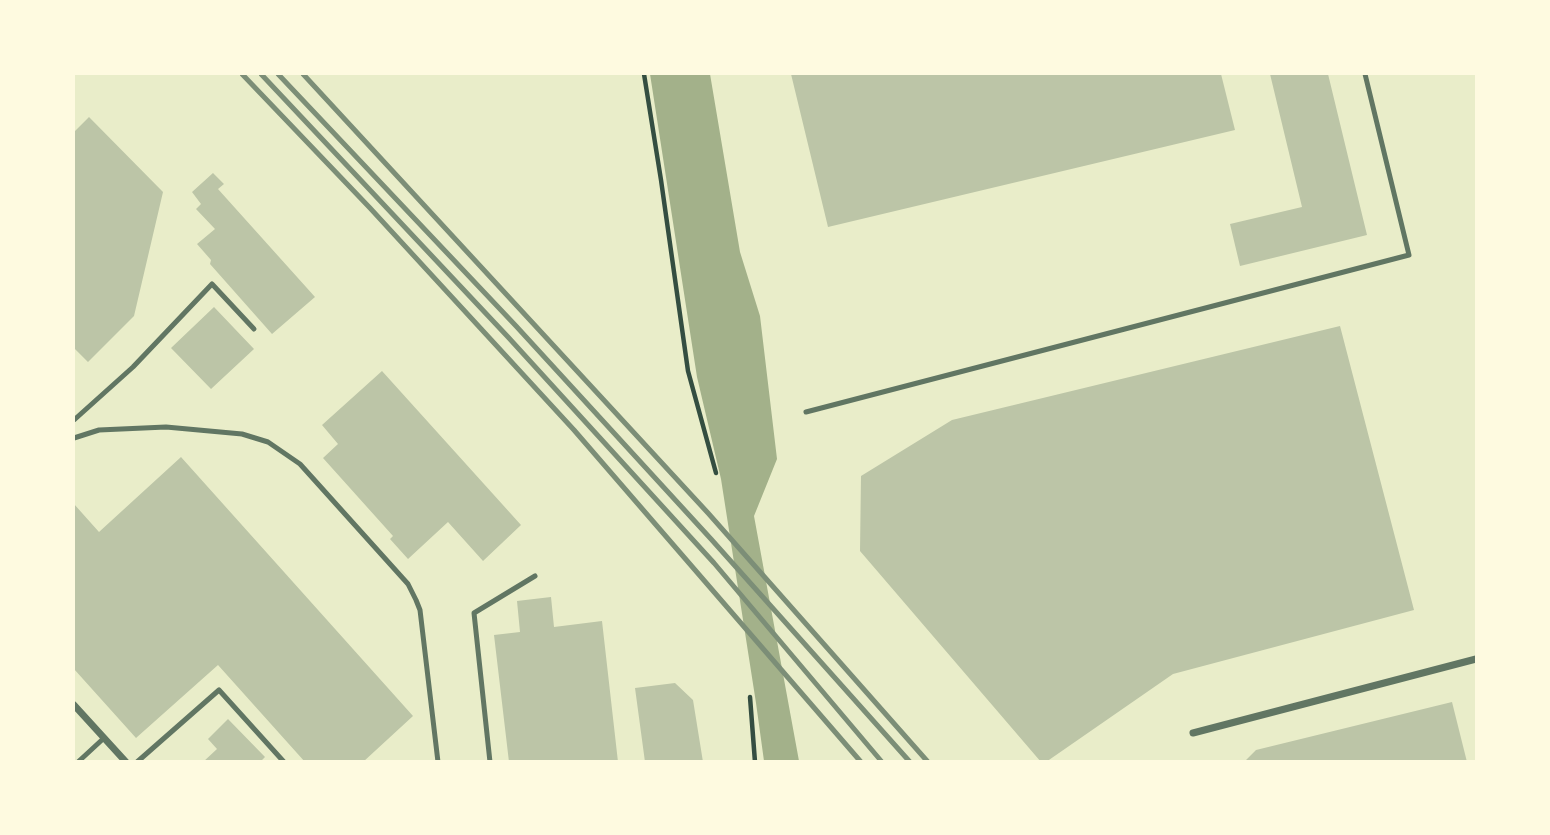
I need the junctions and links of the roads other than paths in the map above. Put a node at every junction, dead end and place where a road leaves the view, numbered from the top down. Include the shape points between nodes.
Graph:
1 (1365, 74) edge
2 (254, 329) dead end
3 (806, 412) dead end
4 (74, 420) edge
5 (74, 438) edge
6 (535, 576) dead end
7 (1476, 659) edge
8 (74, 705) edge
9 (1193, 733) dead end
10 (104, 738) junction
11 (78, 761) edge
12 (126, 761) edge
13 (137, 761) edge
14 (284, 761) edge
15 (438, 761) edge
16 (490, 761) edge

1 - 3 lane via 1409,256
2 - 4 lane via 212,284 133,367
5 - 15 lane via 99,430 166,427 242,434 268,442 300,464 408,584 416,600
6 - 16 lane via 474,613
7 - 9 street
8 - 10 street
10 - 11 lane
10 - 12 street
13 - 14 lane via 219,690

